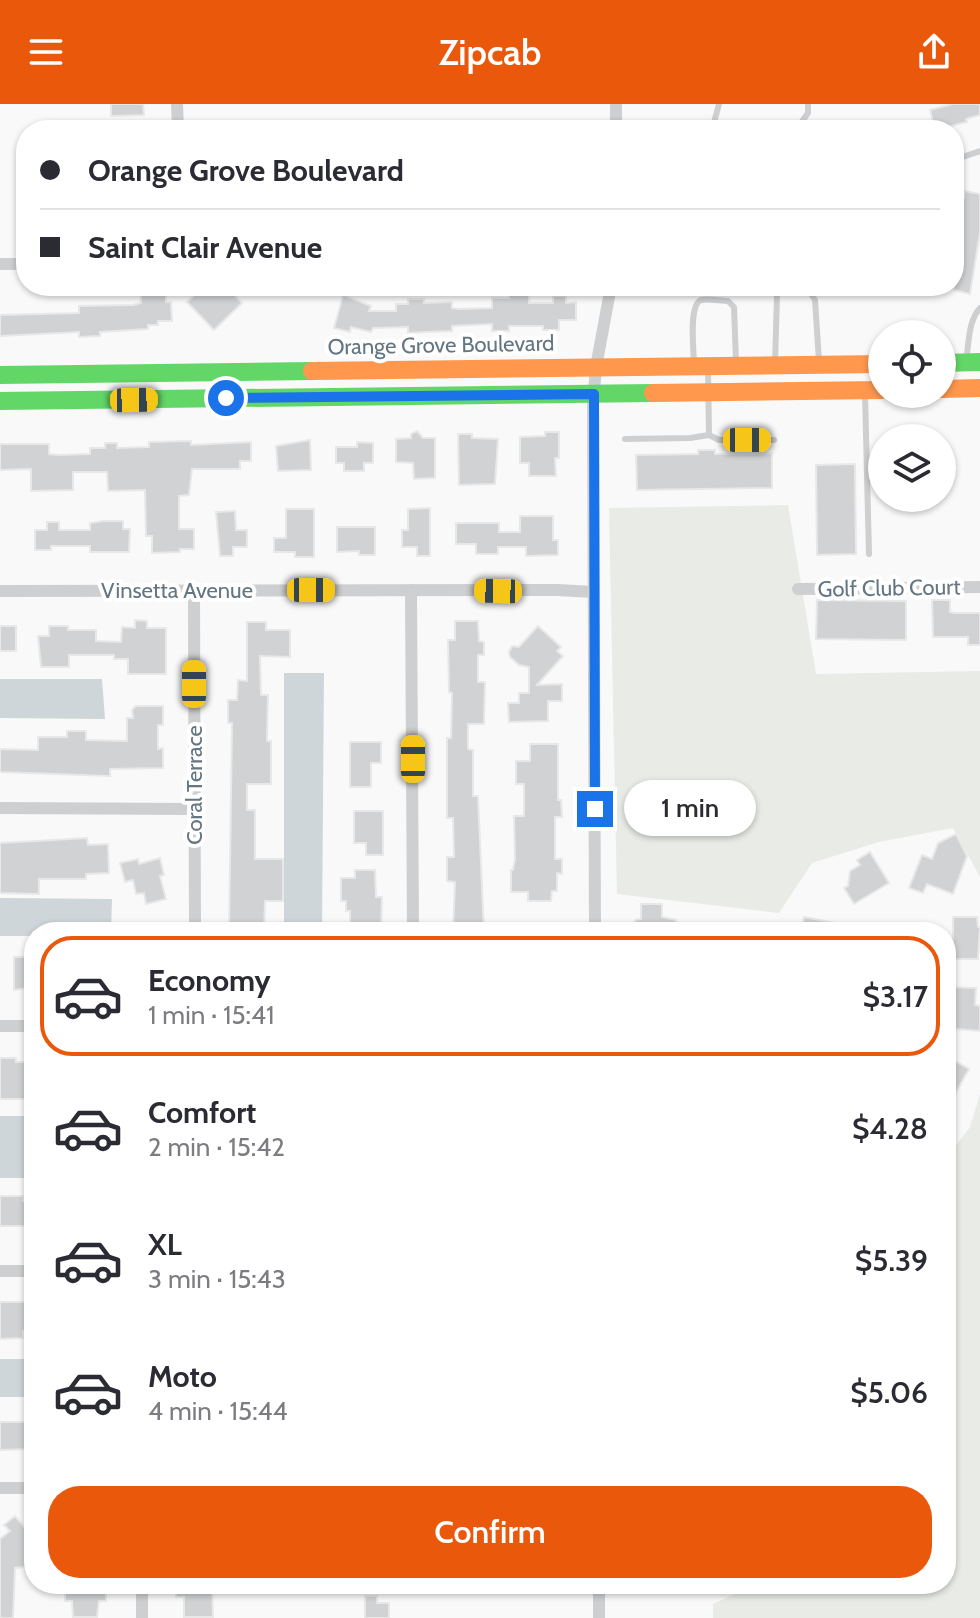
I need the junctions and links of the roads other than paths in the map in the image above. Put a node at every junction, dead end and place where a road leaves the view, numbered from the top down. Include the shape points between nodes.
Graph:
1 (609, 296) edge
2 (777, 296) edge
3 (812, 296) edge
4 (980, 308) edge
5 (973, 362) edge
6 (820, 364) junction
7 (868, 364) edge
8 (736, 365) junction
9 (775, 365) junction
10 (701, 366) junction
11 (596, 367) junction
12 (6, 375) edge
13 (973, 388) edge
14 (868, 390) edge
15 (708, 392) junction
16 (594, 394) junction
17 (6, 401) edge
18 (873, 408) edge
19 (709, 435) junction
20 (625, 439) dead end
21 (774, 440) dead end
22 (869, 554) dead end
23 (980, 587) edge
24 (798, 589) dead end
25 (194, 590) junction
26 (411, 590) junction
27 (0, 591) edge
28 (594, 592) junction
29 (0, 808) edge
30 (194, 809) junction
31 (195, 922) edge
32 (413, 922) edge
33 (595, 922) edge
34 (0, 1026) edge
35 (24, 1026) edge
36 (0, 1271) edge
37 (24, 1271) edge
38 (0, 1488) edge
39 (24, 1488) edge
40 (142, 1594) edge
41 (599, 1594) edge
42 (142, 1618) edge
43 (599, 1618) edge

1 - 11 street
2 - 9 lane
3 - 6 lane
4 - 5 lane via 971,324
5 - 13 street
6 - 7 street, Orange Grove Boulevard
6 - 9 street, Orange Grove Boulevard
8 - 9 street, Orange Grove Boulevard
8 - 10 street, Orange Grove Boulevard
8 - 10 lane via 734,307 728,301 701,300 693,315
10 - 11 street, Orange Grove Boulevard
10 - 15 lane
11 - 12 street, Orange Grove Boulevard
11 - 16 street
12 - 17 street
14 - 15 street
15 - 16 street
15 - 19 lane
16 - 17 street
16 - 28 street
18 - 22 lane
19 - 20 lane
19 - 21 lane via 719,440
23 - 24 street, Golf Club Court
25 - 26 street, Vinsetta Avenue
25 - 27 street, Vinsetta Avenue
25 - 30 street, Coral Terrace
26 - 28 street, Vinsetta Avenue
26 - 32 street
28 - 33 street
29 - 30 street
30 - 31 street, Coral Terrace
34 - 35 street
36 - 37 street
38 - 39 street
40 - 42 street
41 - 43 street

